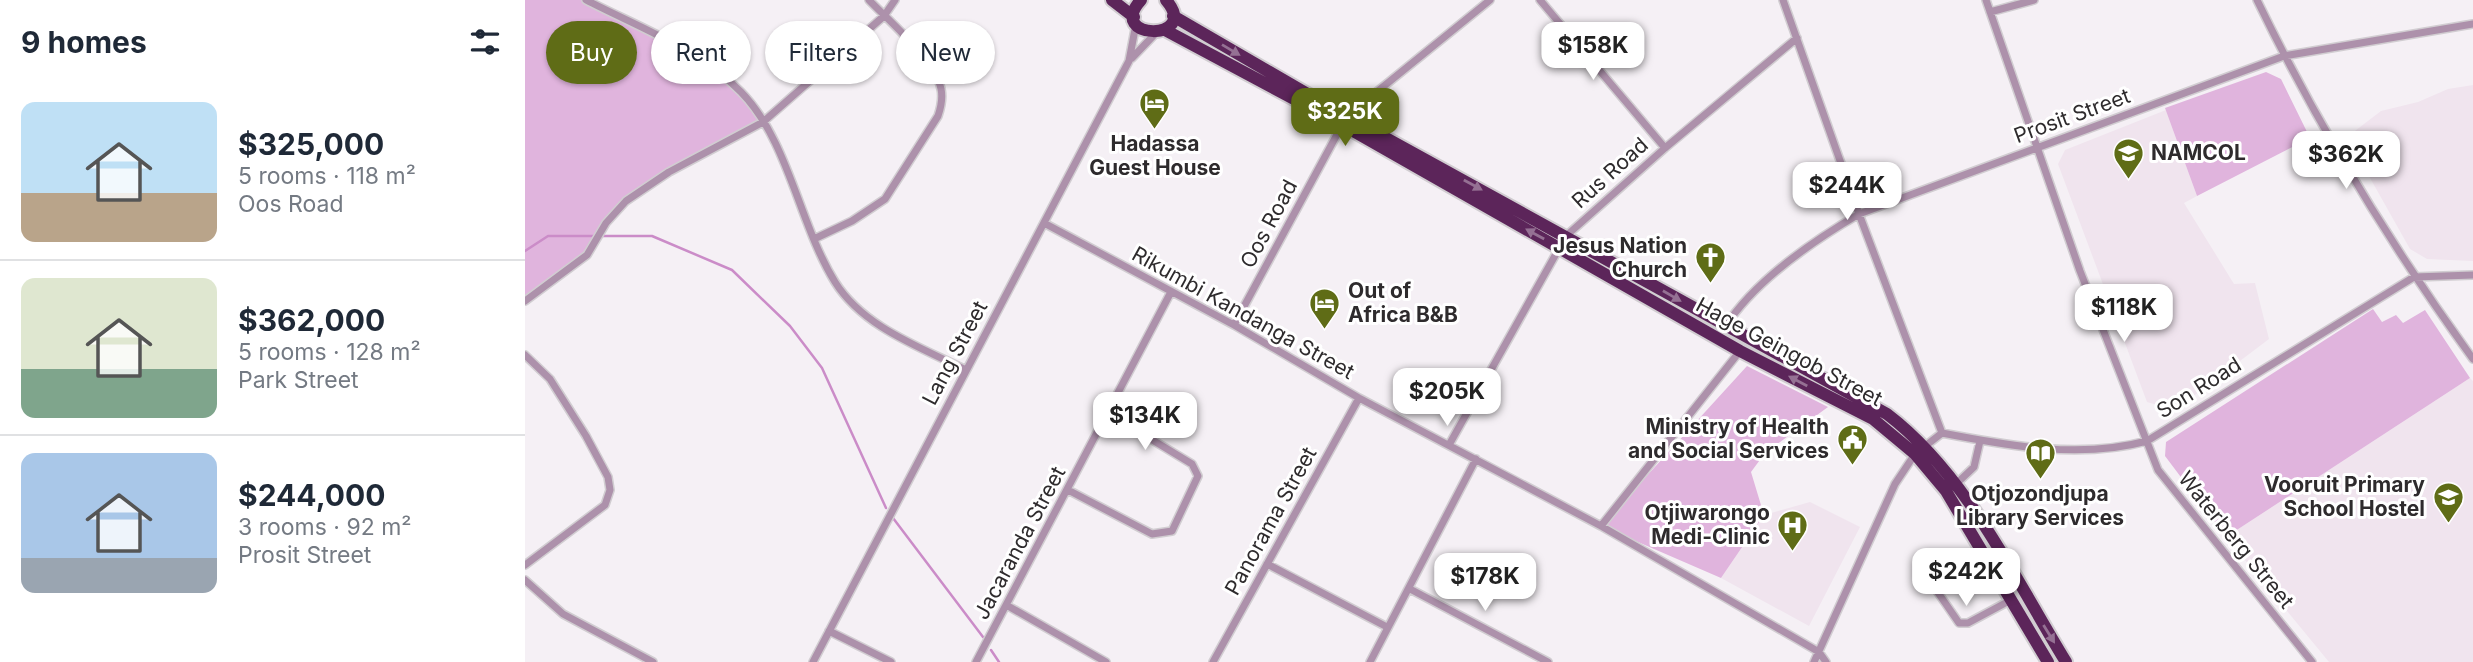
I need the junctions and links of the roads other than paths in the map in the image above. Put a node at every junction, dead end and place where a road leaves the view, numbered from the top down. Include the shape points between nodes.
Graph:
1 (586, 0) edge
2 (869, 0) edge
3 (895, 0) edge
4 (1112, 0) edge
5 (1141, 0) edge
6 (1166, 0) edge
7 (1490, 0) edge
8 (1540, 0) edge
9 (1783, 0) edge
10 (1986, 0) edge
11 (2034, 0) edge
12 (2257, 0) edge
13 (1990, 12) junction
14 (884, 16) junction
15 (1173, 16) junction
16 (1135, 20) junction
17 (2473, 24) edge
18 (1160, 32) junction
19 (1797, 38) junction
20 (2284, 56) junction
21 (1129, 61) junction
22 (1344, 120) junction
23 (763, 121) junction
24 (1665, 148) junction
25 (2037, 148) junction
26 (1859, 214) junction
27 (1044, 223) junction
28 (814, 239) junction
29 (1563, 242) junction
30 (2473, 275) edge
31 (2414, 277) junction
32 (1171, 292) junction
33 (525, 301) edge
34 (1234, 326) junction
35 (1725, 327) junction
36 (1739, 351) junction
37 (525, 355) edge
38 (2473, 359) edge
39 (965, 370) junction
40 (1359, 398) junction
41 (1108, 413) junction
42 (1942, 433) junction
43 (1980, 441) junction
44 (2147, 441) junction
45 (1449, 445) junction
46 (1920, 449) junction
47 (1476, 459) junction
48 (1957, 484) junction
49 (1068, 490) junction
50 (1945, 491) junction
51 (1972, 523) junction
52 (1601, 526) junction
53 (1266, 564) junction
54 (525, 565) edge
55 (525, 580) edge
56 (1930, 581) dead end
57 (1410, 589) junction
58 (2011, 600) junction
59 (1008, 606) junction
60 (1387, 627) junction
61 (829, 631) junction
62 (1819, 652) junction
63 (653, 662) edge
64 (813, 662) edge
65 (891, 662) edge
66 (977, 662) edge
67 (1106, 662) edge
68 (1213, 662) edge
69 (1370, 662) edge
70 (1548, 662) edge
71 (1814, 662) edge
72 (1826, 662) edge
73 (2048, 662) edge
74 (2066, 662) edge
75 (2312, 662) edge

1 - 23 street via 715,68 743,93
2 - 14 street
3 - 14 street
4 - 16 highway, Hage Geingob Street
5 - 16 highway
6 - 15 highway
7 - 22 street, Oos Road
8 - 24 street
9 - 19 street
10 - 13 street, Waterberg Street
11 - 13 street
12 - 20 street
13 - 25 street, Waterberg Street
14 - 23 street
14 - 28 street via 938,78 942,102 938,116 885,198
15 - 18 highway
15 -> 22 highway, Hage Geingob Street
16 - 18 highway, Hage Geingob Street via 1144,31
16 - 21 street, Lang Street
17 - 20 street, Prosit Street
18 - 21 street, Lang Street
18 - 22 highway, Hage Geingob Street
19 - 24 street, Rus Road
19 - 26 street
20 - 25 street, Prosit Street
20 - 31 street
21 - 27 street, Lang Street
22 - 29 highway, Hage Geingob Street
22 - 34 street, Oos Road
23 - 28 street
23 - 33 street via 626,201 587,255
24 - 29 street, Rus Road
25 - 26 street, Prosit Street
25 - 44 street, Waterberg Street
26 - 35 street, Prosit Street via 1820,237 1746,301
26 - 42 street
27 - 32 street, Rikumbi Kandanga Street
27 - 39 street, Lang Street
28 - 39 street via 836,283 860,310 887,331
29 -> 35 highway, Hage Geingob Street
29 - 36 highway, Hage Geingob Street
29 - 45 street, Rus Road
30 - 31 street, Son Road
31 - 38 street
31 - 44 street, Son Road
32 - 34 street, Rikumbi Kandanga Street
32 - 41 street, Jacaranda Street
34 - 40 street, Rikumbi Kandanga Street
35 - 46 highway, Hage Geingob Street via 1871,404
46 -> 36 highway, Hage Geingob Street via 1873,419
36 - 52 street
37 - 54 street via 550,379 586,436 610,490 605,505
39 - 61 street, Lang Street
40 - 45 street, Rikumbi Kandanga Street
40 - 53 street, Panorama Street
41 - 49 street, Jacaranda Street
41 - 49 street via 1192,464 1198,476 1172,531 1152,534
42 - 43 street, Son Road
42 - 46 street
43 - 44 street, Son Road via 2090,451
43 - 48 street via 1974,467
44 - 75 street, Waterberg Street via 2168,486
45 - 47 street, Rikumbi Kandanga Street
46 - 48 highway, Hage Geingob Street
46 - 50 highway, Hage Geingob Street
46 - 62 street via 1895,484
47 - 52 street, Rikumbi Kandanga Street
47 - 57 street
48 - 50 street
48 - 51 highway, Hage Geingob Street
49 - 59 street, Jacaranda Street
50 - 51 highway, Hage Geingob Street
51 - 58 highway, Hage Geingob Street
51 -> 74 highway, Hage Geingob Street
52 - 62 street, Rikumbi Kandanga Street
53 - 60 street
53 - 68 street, Panorama Street
55 - 63 street via 563,614
56 - 58 street via 1959,623 1968,623
57 - 60 street
57 - 70 street
58 - 73 highway, Hage Geingob Street
59 - 66 street, Jacaranda Street
59 - 67 street
60 - 69 street
61 - 64 street, Lang Street
61 - 65 street
62 - 71 street
62 - 72 street, Rikumbi Kandanga Street

